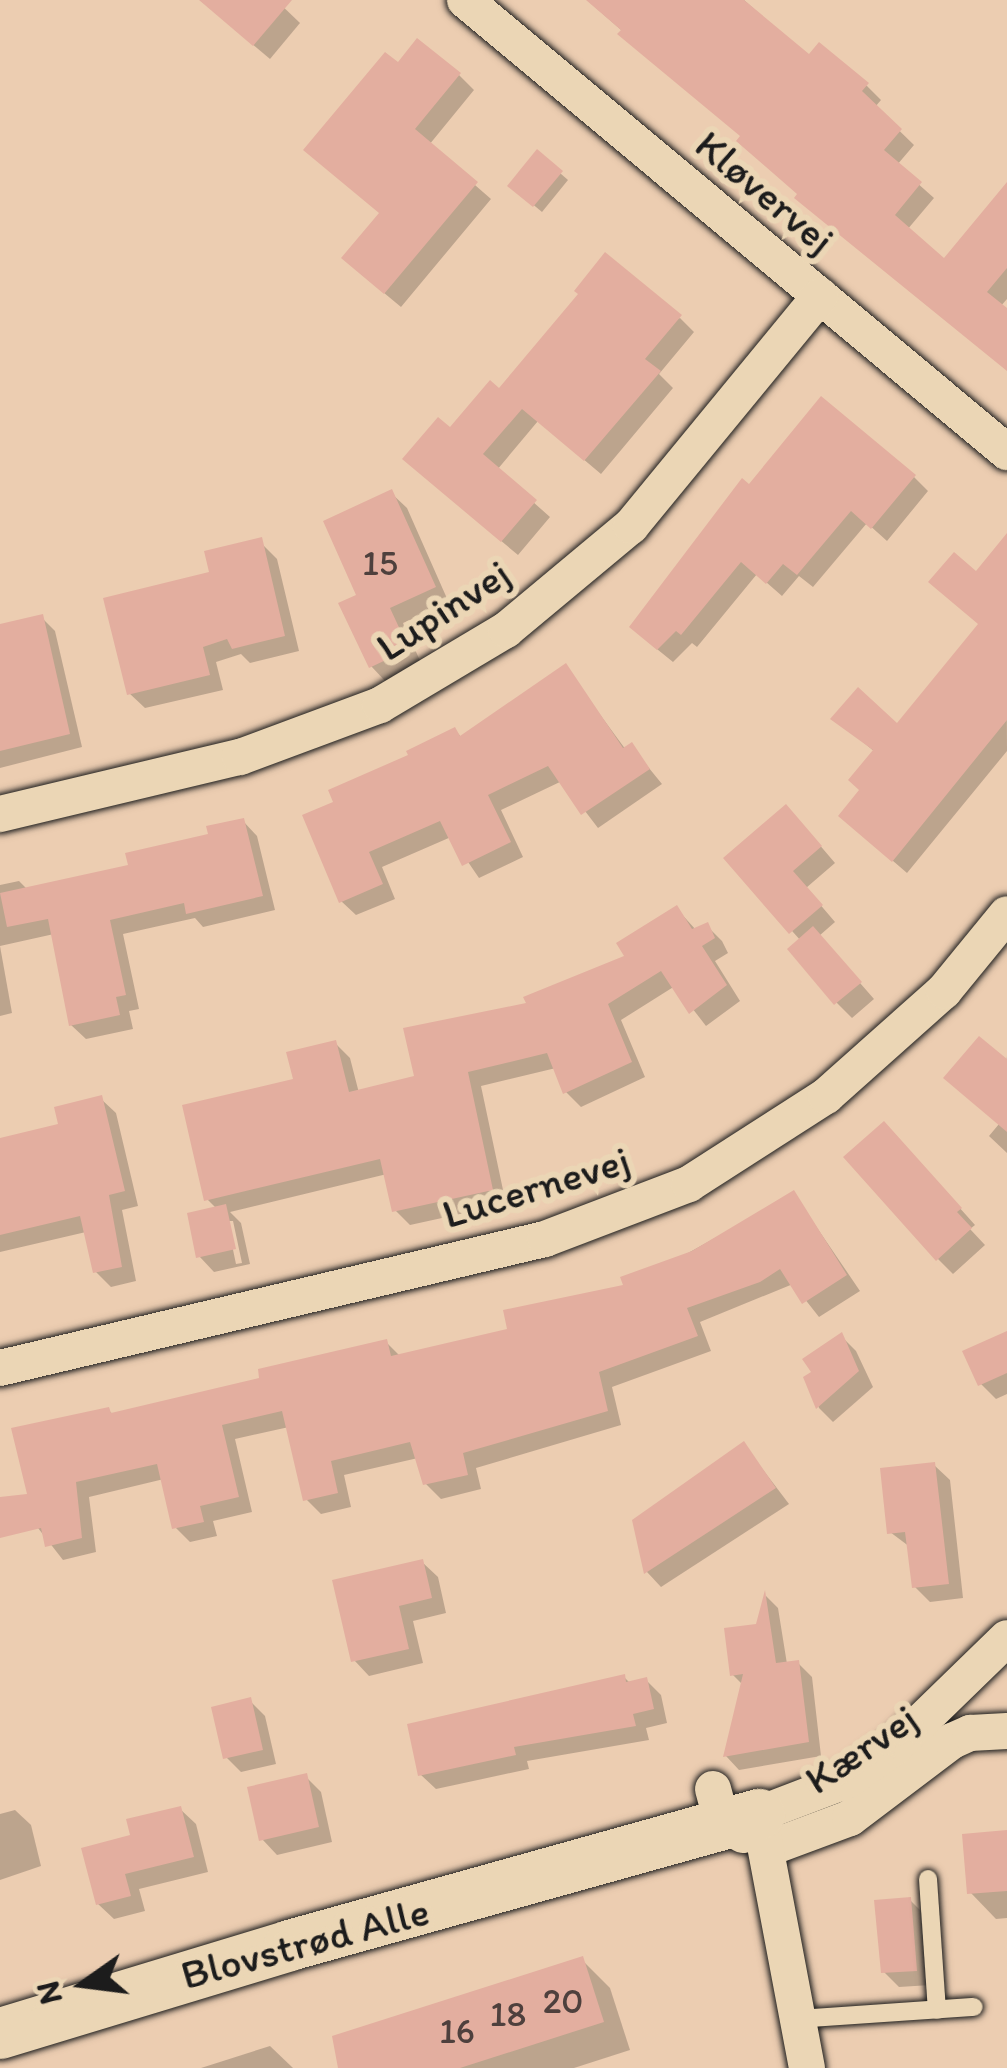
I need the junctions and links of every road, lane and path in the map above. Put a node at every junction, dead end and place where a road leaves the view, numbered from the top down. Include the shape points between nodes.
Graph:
1 (465, 0) edge
2 (504, 12) edge
3 (820, 296) junction
4 (1007, 452) edge
5 (0, 814) edge
6 (1007, 914) edge
7 (0, 1368) edge
8 (1007, 1638) edge
9 (964, 1684) junction
10 (998, 1731) edge
11 (740, 1819) junction
12 (928, 1879) dead end
13 (974, 2007) dead end
14 (937, 2010) junction
15 (797, 2019) junction
16 (0, 2032) edge
17 (807, 2068) edge

1 - 2 street, Kløvervej
2 - 3 street, Kløvervej
3 - 4 street, Kløvervej
3 - 5 street, Lupinvej via 631,526 506,630 380,705 260,749
6 - 7 street, Lucernevej via 944,991 826,1096 689,1184 545,1239
8 - 9 street
9 - 10 street
9 - 11 street via 848,1780
10 - 11 street, Kærvej via 952,1742 850,1819
11 - 15 street
11 - 16 street, Blovstrød Alle via 634,1876 473,1898
12 - 14 lane
13 - 14 lane
14 - 15 lane
15 - 17 street

